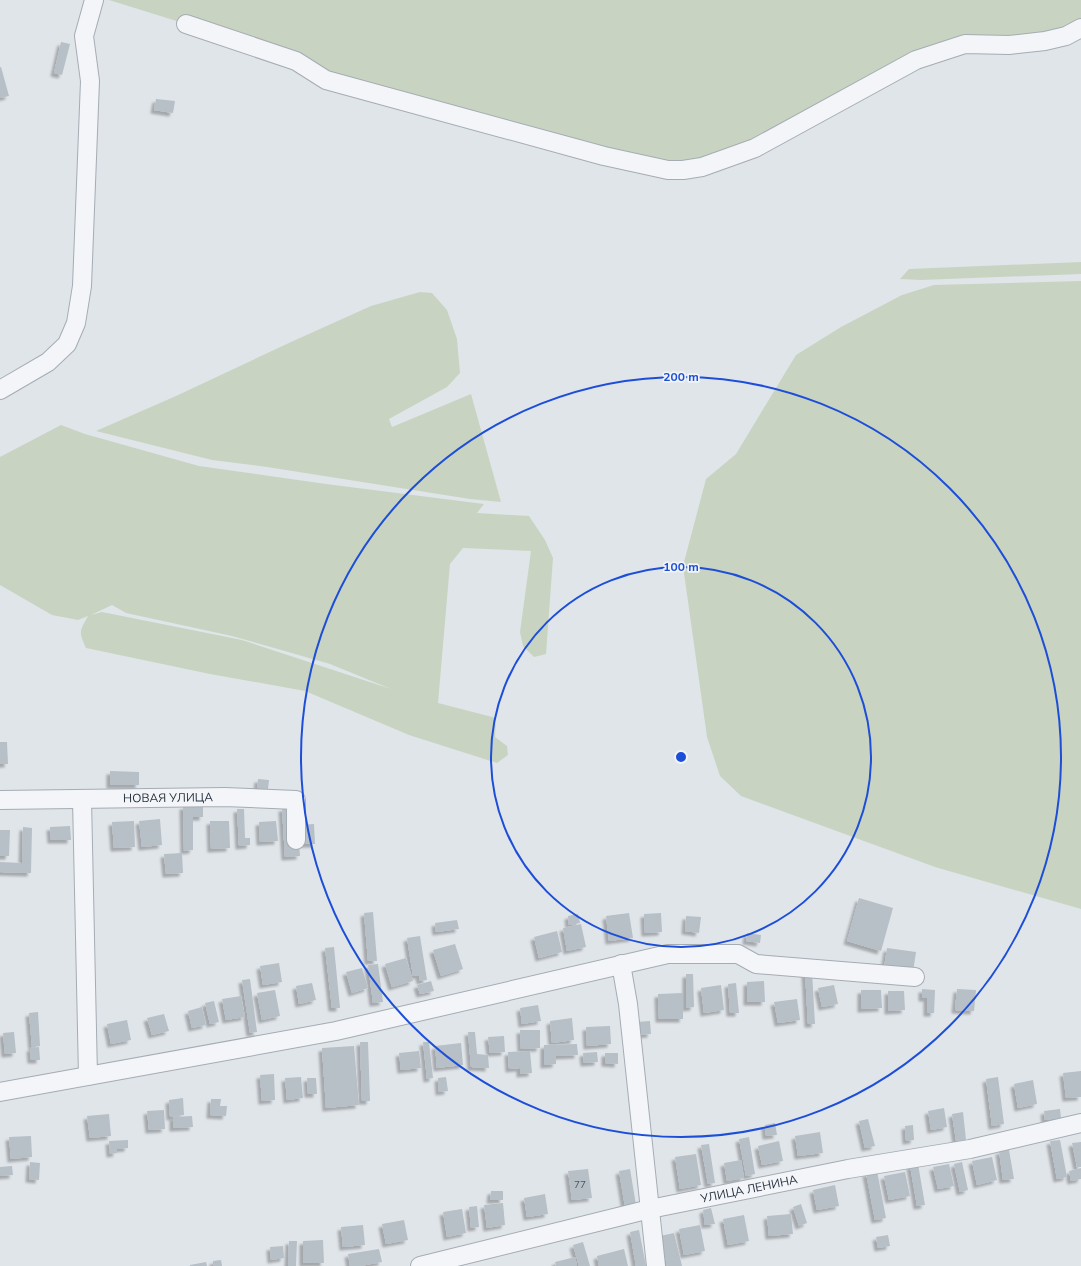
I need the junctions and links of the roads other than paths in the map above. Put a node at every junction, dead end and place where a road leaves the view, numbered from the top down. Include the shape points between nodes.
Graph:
1 (94, 0) edge
2 (186, 24) dead end
3 (1081, 28) edge
4 (0, 390) edge
5 (82, 799) junction
6 (0, 800) edge
7 (296, 840) dead end
8 (622, 964) junction
9 (915, 977) dead end
10 (88, 1076) junction
11 (0, 1092) edge
12 (1081, 1123) edge
13 (650, 1210) junction
14 (420, 1266) edge
15 (656, 1266) edge

1 - 4 street via 84,36 90,81 82,286 76,323 67,344 48,362
2 - 3 street via 296,61 326,80 604,156 668,170 702,167 755,148 916,60 965,44 1009,45 1066,36
5 - 6 street, НОВАЯ УЛИЦА
5 - 7 street, НОВАЯ УЛИЦА via 226,797 296,800
5 - 10 street
8 - 9 street via 668,954 738,954 756,964
8 - 10 street via 336,1031
8 - 13 street
10 - 11 street
12 - 13 street, УЛИЦА ЛЕНИНА via 970,1149 848,1169
13 - 14 street, УЛИЦА ЛЕНИНА
13 - 15 street

